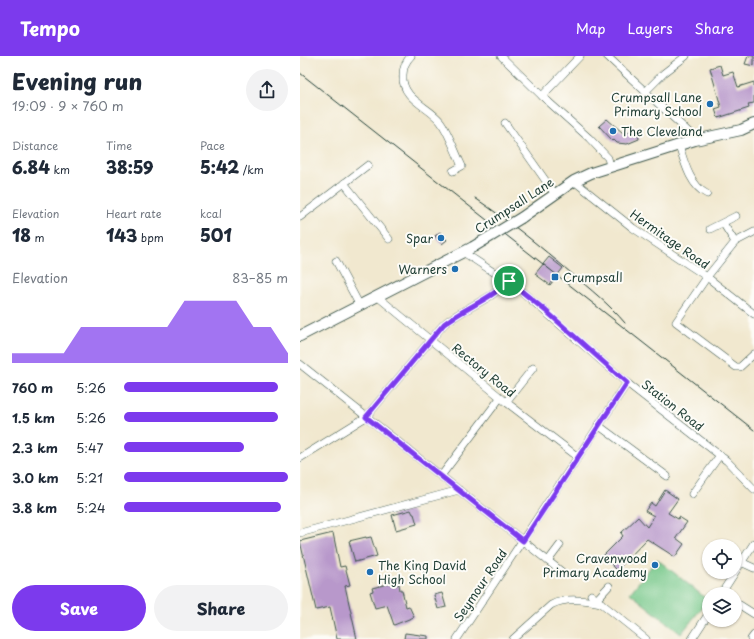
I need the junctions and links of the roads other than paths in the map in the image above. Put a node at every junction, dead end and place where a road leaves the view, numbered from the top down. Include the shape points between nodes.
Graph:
1 (411, 56) edge
2 (501, 56) edge
3 (580, 56) edge
4 (607, 56) edge
5 (686, 56) edge
6 (645, 92) junction
7 (542, 96) junction
8 (504, 123) dead end
9 (754, 124) edge
10 (695, 140) junction
11 (679, 145) junction
12 (368, 165) dead end
13 (610, 166) junction
14 (453, 171) dead end
15 (574, 181) junction
16 (344, 183) junction
17 (555, 194) junction
18 (707, 194) dead end
19 (736, 216) dead end
20 (300, 217) edge
21 (723, 223) junction
22 (710, 229) dead end
23 (754, 232) edge
24 (389, 239) dead end
25 (735, 242) junction
26 (463, 252) junction
27 (336, 261) dead end
28 (707, 277) junction
29 (509, 281) junction
30 (378, 296) junction
31 (360, 306) junction
32 (754, 314) edge
33 (300, 336) edge
34 (430, 340) junction
35 (754, 354) edge
36 (300, 364) edge
37 (533, 368) dead end
38 (627, 383) junction
39 (503, 400) junction
40 (366, 417) junction
41 (598, 425) junction
42 (720, 455) junction
43 (578, 457) junction
44 (300, 458) edge
45 (441, 476) junction
46 (667, 476) dead end
47 (754, 489) edge
48 (458, 490) junction
49 (692, 494) dead end
50 (300, 533) edge
51 (523, 541) junction
52 (754, 543) edge
53 (560, 545) dead end
54 (548, 561) junction
55 (742, 561) edge
56 (742, 562) edge
57 (754, 568) edge
58 (562, 572) dead end
59 (609, 586) dead end
60 (596, 599) junction
61 (742, 606) edge
62 (754, 614) edge
63 (702, 624) edge
64 (754, 635) edge
65 (457, 639) edge
66 (513, 639) edge
67 (646, 639) edge
68 (692, 639) edge
69 (752, 639) edge

1 - 14 street via 403,71 404,87 410,96 441,122 462,166
2 - 7 street
3 - 7 street
4 - 6 street
5 - 6 street
6 - 10 street
7 - 13 street via 589,138 608,158
8 - 17 street
9 - 10 street, Crumpsall Lane via 741,130
10 - 11 street, Crumpsall Lane
11 - 13 street, Crumpsall Lane
11 - 18 street via 690,175 701,191
12 - 16 street
13 - 15 street, Crumpsall Lane
15 - 17 street, Crumpsall Lane
15 - 28 street, Hermitage Road via 633,228
16 - 20 street
16 - 24 street
17 - 26 street, Crumpsall Lane, bridge via 521,218
19 - 21 street
21 - 22 street
21 - 25 street
23 - 25 street
25 - 28 street
26 - 29 street, Station Road
26 - 30 street, Crumpsall Lane
27 - 31 street
28 - 32 street, Hermitage Road
28 - 35 street via 676,322 736,367 740,367
29 - 34 street via 480,303 454,315
29 - 38 street, Station Road
30 - 31 street, Crumpsall Lane
30 - 34 street, Rectory Road
31 - 33 street, Crumpsall Lane
34 - 39 street, Rectory Road
34 - 40 street
36 - 40 street
37 - 39 street
38 - 41 street, Seymour Road
38 - 42 street, Station Road
39 - 43 street, Rectory Road
39 - 45 street
40 - 44 street
40 - 45 street
41 - 43 street, Seymour Road
41 - 46 street
42 - 47 street, Station Road
42 - 49 street
43 - 51 street, Seymour Road
45 - 48 street
48 - 50 street
48 - 51 street
51 - 54 street
51 - 65 street, Seymour Road
52 - 55 street
53 - 54 street
54 - 58 street
56 - 57 street
59 - 60 street
60 - 66 street via 555,602
60 - 67 street
61 - 62 street
63 - 68 street
64 - 69 street

